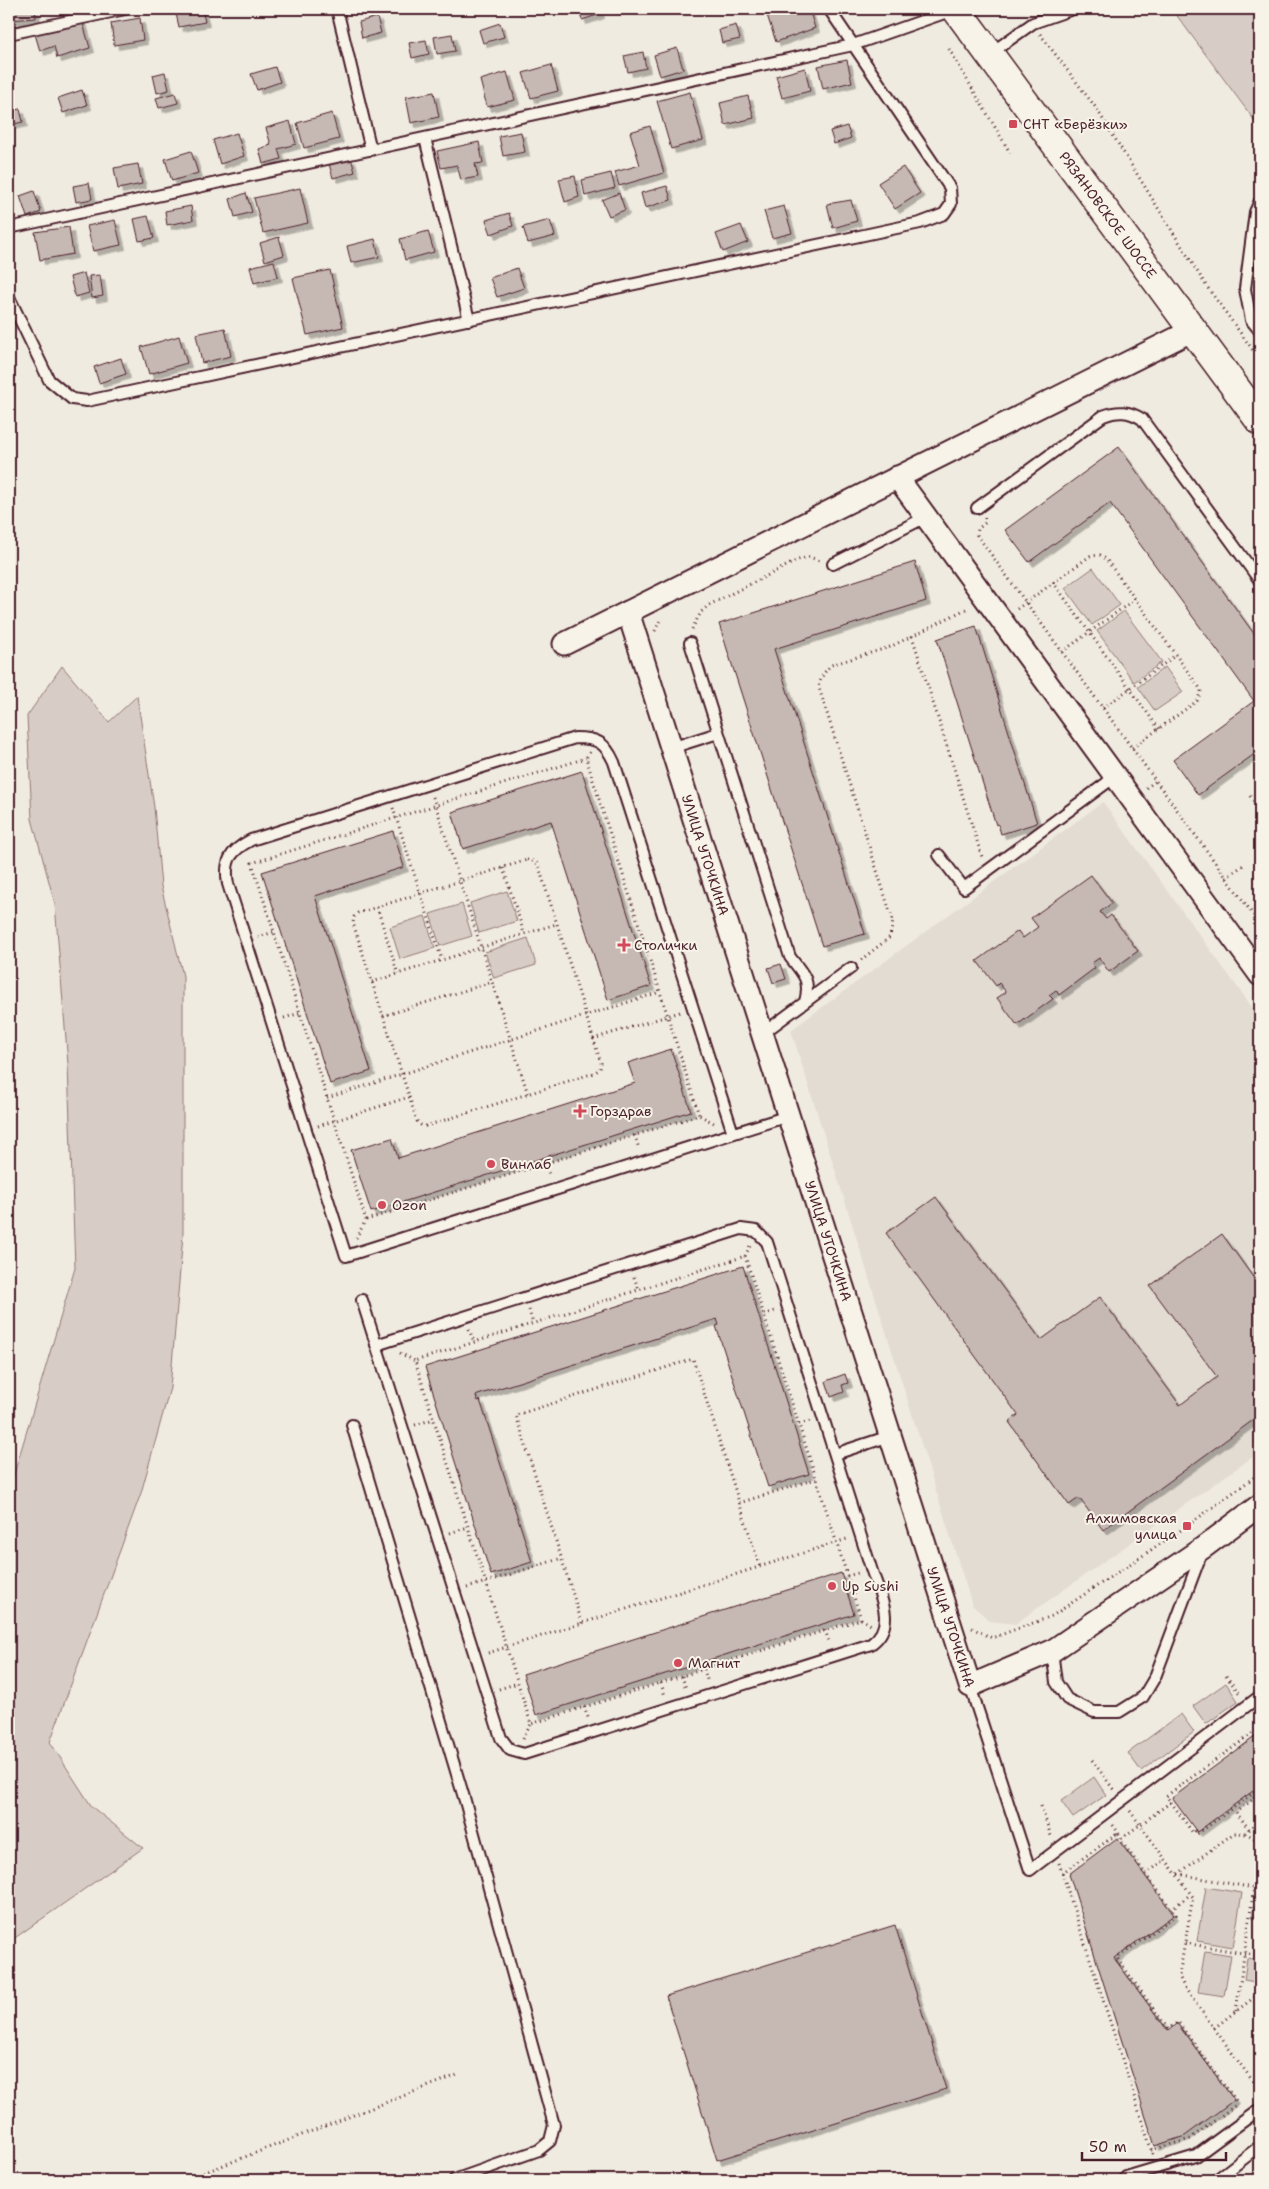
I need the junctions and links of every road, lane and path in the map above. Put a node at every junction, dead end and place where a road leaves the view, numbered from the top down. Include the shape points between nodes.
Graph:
1 (125, 9) edge
2 (337, 9) edge
3 (828, 9) edge
4 (956, 9) edge
5 (1073, 9) edge
6 (1037, 29) dead end
7 (9, 34) edge
8 (853, 45) junction
9 (949, 49) dead end
10 (990, 53) junction
11 (425, 138) junction
12 (371, 150) junction
13 (1012, 156) dead end
14 (1260, 201) edge
15 (9, 228) edge
16 (9, 296) edge
17 (468, 320) junction
18 (1193, 330) junction
19 (1260, 331) edge
20 (1260, 360) edge
21 (1260, 421) edge
22 (897, 477) junction
23 (977, 508) dead end
24 (926, 517) junction
25 (977, 531) dead end
26 (833, 564) joint
27 (1260, 581) edge
28 (1053, 582) junction
29 (986, 599) junction
30 (1136, 599) junction
31 (1026, 602) junction
32 (1013, 611) dead end
33 (628, 612) junction
34 (663, 615) dead end
35 (654, 632) dead end
36 (1089, 632) junction
37 (912, 636) junction
38 (690, 643) joint
39 (564, 644) dead end
40 (1062, 652) junction
41 (1176, 655) junction
42 (1130, 688) junction
43 (1103, 708) junction
44 (1159, 729) junction
45 (718, 732) junction
46 (598, 741) junction
47 (671, 748) junction
48 (1132, 748) junction
49 (586, 758) junction
50 (1116, 776) junction
51 (429, 784) junction
52 (390, 796) junction
53 (1250, 796) dead end
54 (436, 805) junction
55 (1260, 810) edge
56 (396, 817) junction
57 (939, 855) dead end
58 (1246, 863) dead end
59 (503, 868) junction
60 (987, 872) junction
61 (1226, 878) junction
62 (460, 881) junction
63 (421, 894) junction
64 (377, 907) junction
65 (556, 924) junction
66 (1260, 924) edge
67 (524, 934) junction
68 (481, 947) junction
69 (442, 960) junction
70 (850, 968) joint
71 (398, 974) junction
72 (1260, 975) edge
73 (372, 982) junction
74 (492, 982) junction
75 (660, 992) junction
76 (805, 1002) junction
77 (383, 1016) junction
78 (586, 1016) junction
79 (668, 1016) junction
80 (762, 1034) junction
81 (593, 1039) junction
82 (510, 1040) junction
83 (402, 1074) junction
84 (528, 1094) junction
85 (409, 1097) junction
86 (327, 1098) junction
87 (699, 1115) junction
88 (788, 1116) junction
89 (334, 1121) junction
90 (306, 1130) junction
91 (733, 1133) junction
92 (366, 1220) junction
93 (346, 1256) junction
94 (362, 1300) dead end
95 (376, 1345) junction
96 (352, 1425) dead end
97 (890, 1436) junction
98 (835, 1454) junction
99 (1260, 1473) edge
100 (816, 1479) junction
101 (739, 1503) junction
102 (1260, 1505) edge
103 (860, 1535) junction
104 (836, 1543) junction
105 (1204, 1547) junction
106 (562, 1558) junction
107 (760, 1567) junction
108 (485, 1582) junction
109 (455, 1592) junction
110 (582, 1623) junction
111 (992, 1638) dead end
112 (506, 1647) junction
113 (1052, 1651) junction
114 (475, 1657) junction
115 (970, 1686) junction
116 (1260, 1696) edge
117 (1260, 1728) edge
118 (1092, 1760) dead end
119 (1255, 1798) junction
120 (1122, 1800) junction
121 (1171, 1802) junction
122 (1041, 1806) dead end
123 (1260, 1806) edge
124 (1105, 1814) junction
125 (1260, 1821) edge
126 (1141, 1824) junction
127 (1249, 1829) junction
128 (1118, 1833) junction
129 (1245, 1833) junction
130 (1260, 1845) edge
131 (1055, 1851) junction
132 (1166, 1860) junction
133 (1062, 1873) junction
134 (1146, 1874) junction
135 (1178, 1874) junction
136 (1254, 1888) junction
137 (1191, 1894) junction
138 (1171, 1909) junction
139 (1185, 1943) junction
140 (1244, 1954) junction
141 (1260, 1956) edge
142 (1260, 1993) edge
143 (1236, 2011) junction
144 (1214, 2028) junction
145 (460, 2074) dead end
146 (1260, 2078) edge
147 (1254, 2082) junction
148 (1260, 2091) edge
149 (1236, 2104) junction
150 (1260, 2109) edge
151 (1247, 2118) junction
152 (1260, 2146) edge
153 (1151, 2150) junction
154 (1157, 2168) junction
155 (1126, 2177) dead end
156 (9, 2179) edge
157 (24, 2180) edge
158 (185, 2180) edge
159 (454, 2180) edge
160 (1216, 2180) edge

1 - 7 lane
2 - 12 lane
3 - 8 lane
4 - 8 lane
4 - 10 main road, РЯЗАНОВСКОЕ ШОССЕ
5 - 10 lane via 1033,23
6 - 20 path via 1091,102 1204,284
8 - 11 lane
8 - 17 lane via 950,188 952,204 944,214 920,223
9 - 13 path
10 - 18 main road, РЯЗАНОВСКОЕ ШОССЕ
11 - 12 lane
11 - 17 lane
12 - 15 lane
14 - 19 lane via 1254,212 1245,289 1251,320
16 - 17 lane via 49,380 72,399 86,402
18 - 21 main road, РЯЗАНОВСКОЕ ШОССЕ
18 - 22 street
22 - 24 street
22 - 33 street
23 - 27 lane via 1104,416 1126,412 1142,419
24 - 26 lane
24 - 29 street
25 - 31 path
26 - 38 path via 809,557 798,560 709,605 694,622
28 - 30 path via 1090,556 1100,555
28 - 31 path
28 - 36 path
29 - 37 path
29 - 50 street
30 - 36 path
30 - 41 path
31 - 32 path
31 - 40 path
33 - 39 street
33 - 47 street, УЛИЦА УТОЧКИНА
34 - 35 path
36 - 40 path
36 - 42 path
37 - 60 path
37 - 70 path via 890,647 831,665 820,682 819,688 893,921 893,932 886,942
38 - 45 lane
40 - 43 path
41 - 42 path
41 - 44 path via 1199,687 1200,696
42 - 43 path
42 - 44 path
43 - 48 path
44 - 48 path
45 - 47 lane
45 - 76 lane via 790,956 806,978 809,988
46 - 49 path
46 - 51 lane via 575,738
46 - 91 lane via 608,749 614,762
47 - 80 street, УЛИЦА УТОЧКИНА
48 - 61 path
49 - 54 path
49 - 75 path
50 - 60 lane
50 - 72 street
51 - 52 lane
51 - 54 path
52 - 56 path
52 - 90 lane via 251,840 238,846 228,862 228,884
53 - 55 path
54 - 56 path
54 - 62 path
56 - 63 path
56 - 86 path via 252,863
57 - 60 lane via 964,888
58 - 61 path
59 - 62 path
59 - 65 path via 527,860 535,862
59 - 67 path
61 - 66 path
62 - 63 path
62 - 68 path
63 - 64 path
63 - 69 path
64 - 71 path
64 - 73 path via 355,915 353,919
65 - 67 path
65 - 78 path
67 - 68 path
68 - 69 path
68 - 74 path
69 - 71 path
70 - 76 lane
71 - 73 path
73 - 77 path
74 - 77 path
74 - 82 path
75 - 78 path
75 - 79 path
76 - 80 lane
77 - 83 path
78 - 81 path
78 - 82 path
79 - 81 path
79 - 87 path
80 - 88 street, УЛИЦА УТОЧКИНА
81 - 84 path via 601,1063 598,1071
82 - 83 path
82 - 84 path
83 - 85 path
83 - 86 path
84 - 85 path via 426,1126 417,1121
85 - 89 path
86 - 89 path
87 - 91 path
87 - 92 path
88 - 91 lane
88 - 97 street, УЛИЦА УТОЧКИНА
89 - 90 path
89 - 92 path
90 - 93 lane
91 - 93 lane
92 - 93 path
94 - 95 lane
95 - 98 lane via 741,1229 751,1229 767,1242
95 - 109 lane
96 - 159 lane via 465,1801 554,2125 550,2141 539,2150
97 - 98 lane
97 - 115 street, УЛИЦА УТОЧКИНА
98 - 103 lane
99 - 111 path via 1052,1616
100 - 101 path
100 - 104 path
100 - 108 path via 745,1256 415,1361
101 - 106 path via 693,1359 516,1415
101 - 107 path
102 - 105 street
103 - 104 path
103 - 114 lane via 886,1616 883,1632 871,1644 550,1746 524,1754 505,1745
104 - 107 path
104 - 112 path via 861,1619 530,1724
105 - 113 street
105 - 113 lane via 1155,1677 1143,1697 1119,1712 1094,1712 1067,1698 1056,1682
106 - 108 path
106 - 110 path
107 - 110 path
108 - 109 path
108 - 112 path
109 - 114 lane
110 - 112 path
112 - 114 path
113 - 115 street
115 - 131 lane, УЛИЦА УТОЧКИНА via 1030,1870
116 - 120 lane
117 - 121 path via 1166,1796
118 - 120 path
119 - 121 path via 1252,1794 1198,1834 1193,1833
119 - 123 path
119 - 127 path via 1236,1812
120 - 124 lane
120 - 126 path
121 - 126 path
122 - 131 path
124 - 128 path
124 - 131 lane
125 - 127 path
126 - 128 path via 1122,1838
126 - 132 path
127 - 129 path
128 - 133 path
128 - 134 path
129 - 130 path via 1255,1837
129 - 135 path via 1234,1834
130 - 136 path
131 - 133 path
132 - 134 path
132 - 135 path
133 - 153 path
134 - 138 path
135 - 136 path
135 - 137 path
136 - 140 path
137 - 138 path
137 - 139 path
138 - 149 path via 1176,1915 1117,1958 1168,2029 1178,2022
139 - 140 path
139 - 144 path via 1179,1976
140 - 141 path
140 - 143 path
142 - 143 path
143 - 144 path
144 - 147 path
145 - 158 path
146 - 147 path
147 - 148 path
149 - 151 path
149 - 153 path via 1190,2139
150 - 151 lane
151 - 154 lane via 1196,2156
152 - 160 lane
153 - 154 path
154 - 155 lane
156 - 157 path

